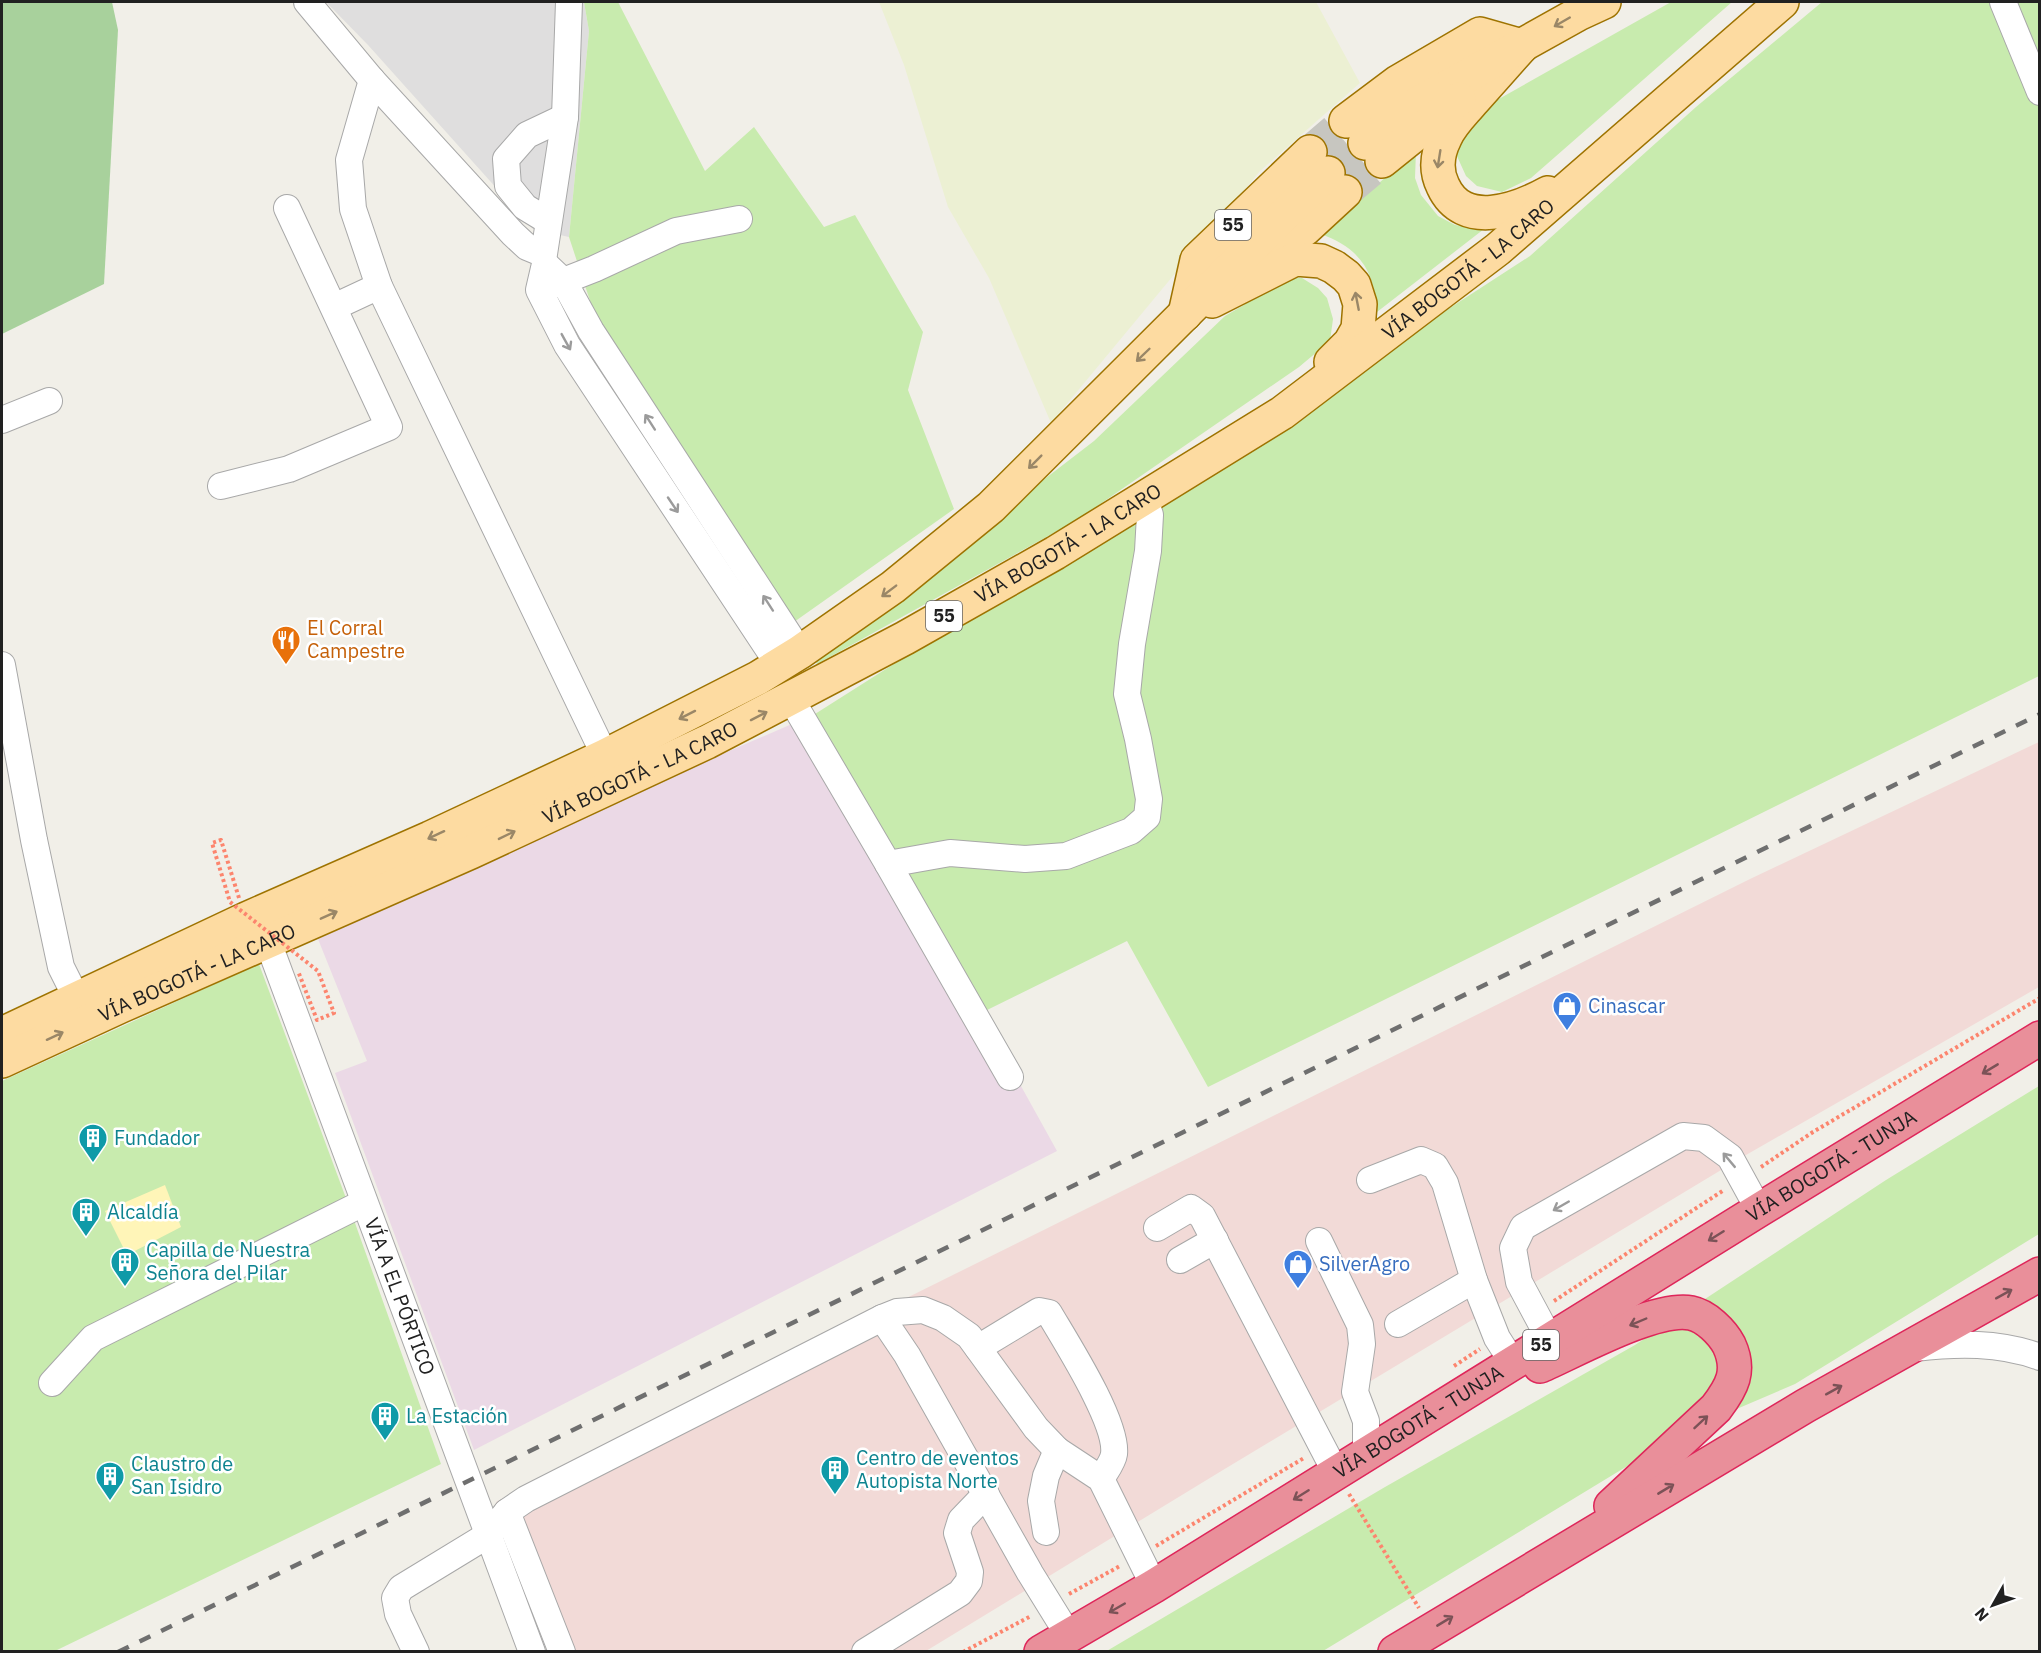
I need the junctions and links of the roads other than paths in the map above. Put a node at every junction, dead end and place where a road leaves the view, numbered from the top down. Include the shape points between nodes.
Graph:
1 (307, 2) edge
2 (569, 2) edge
3 (1604, 2) edge
4 (1782, 2) edge
5 (2003, 2) edge
6 (1522, 46) junction
7 (372, 80) junction
8 (2040, 92) edge
9 (565, 117) junction
10 (1364, 142) tunnel mouth
11 (1588, 171) junction
12 (287, 208) dead end
13 (739, 219) dead end
14 (548, 221) junction
15 (564, 282) junction
16 (379, 286) junction
17 (334, 307) junction
18 (1185, 314) junction
19 (49, 401) dead end
20 (1282, 413) junction
21 (2, 420) edge
22 (221, 486) dead end
23 (1144, 496) junction
24 (789, 658) junction
25 (2, 666) edge
26 (791, 699) junction
27 (605, 756) junction
28 (888, 864) junction
29 (268, 942) junction
30 (77, 999) junction
31 (2, 1034) edge
32 (2040, 1038) edge
33 (2, 1061) edge
34 (1010, 1077) dead end
35 (1370, 1180) dead end
36 (363, 1203) junction
37 (1759, 1210) junction
38 (1157, 1228) dead end
39 (1215, 1240) junction
40 (1319, 1241) dead end
41 (1180, 1260) dead end
42 (2040, 1274) edge
43 (1474, 1280) junction
44 (882, 1318) junction
45 (1398, 1324) dead end
46 (1550, 1340) junction
47 (978, 1348) junction
48 (1906, 1350) junction
49 (2040, 1357) edge
50 (1513, 1363) junction
51 (52, 1383) dead end
52 (1422, 1420) junction
53 (1057, 1450) junction
54 (1366, 1454) junction
55 (1336, 1473) junction
56 (1101, 1479) junction
57 (986, 1494) junction
58 (507, 1512) junction
59 (1046, 1532) dead end
60 (488, 1535) junction
61 (1566, 1549) junction
62 (1154, 1586) junction
63 (1069, 1636) junction
64 (416, 1652) edge
65 (532, 1652) edge
66 (562, 1652) edge
67 (865, 1652) edge
68 (1041, 1652) edge
69 (1395, 1652) edge

1 - 7 street
2 - 9 street
3 -> 6 main road
4 - 11 main road, VÍA BOGOTÁ - LA CARO / 55
5 - 8 street
6 - 10 main road via 1417,104
6 -> 11 main road via 1450,128 1438,158 1438,175 1445,191 1468,211 1508,210
7 - 14 street via 527,247 544,254
7 - 16 street via 349,160 353,209
9 - 14 street
9 - 14 street via 527,135 506,159 508,186 525,207
11 - 20 main road, VÍA BOGOTÁ - LA CARO / 55 via 1498,249
12 - 17 street
13 - 15 street via 676,231
24 -> 15 street
15 -> 24 street via 545,264 539,290 567,345
16 - 17 street
16 - 27 street
17 - 22 street via 389,427 289,469
18 - 18 main road, VÍA BOGOTÁ - LA CARO / 55 via 1197,260 1328,173 1306,228
20 -> 18 main road via 1350,343 1358,329 1360,304 1354,285 1346,276 1321,261 1295,259
18 -> 24 main road, VÍA BOGOTÁ - LA CARO / 55 via 991,507 893,587
19 - 21 street
20 - 23 main road, VÍA BOGOTÁ - LA CARO / 55
23 - 26 main road, VÍA BOGOTÁ - LA CARO / 55 via 1055,553
23 - 28 street via 1150,515 1148,551 1127,694 1149,799 1147,817 1131,831 1066,856 1024,859 950,853
24 -> 27 main road, VÍA BOGOTÁ - LA CARO / 55 via 735,691
25 - 30 street via 61,967
26 - 28 street
29 -> 26 main road, VÍA BOGOTÁ - LA CARO / 55 via 620,783
27 -> 30 main road, VÍA BOGOTÁ - LA CARO / 55
28 - 34 street
33 -> 29 main road, VÍA BOGOTÁ - LA CARO / 55
29 - 36 street, VÍA A EL PÓRTICO
30 - 31 main road, VÍA BOGOTÁ - LA CARO / 55
32 -> 37 highway, VÍA BOGOTÁ - TUNJA / 55
35 - 43 street via 1421,1160 1435,1166 1445,1184
36 - 51 street via 93,1338
36 - 60 street, VÍA A EL PÓRTICO
37 -> 46 highway, VÍA BOGOTÁ - TUNJA / 55
37 -> 46 street via 1730,1157 1704,1138 1683,1136 1524,1227 1513,1248 1519,1282
38 - 39 street via 1191,1208 1202,1216
39 - 41 street
39 - 55 street
40 - 54 street via 1360,1325 1362,1344 1355,1392 1366,1421
48 -> 42 highway
43 - 45 street
43 - 50 street via 1497,1338
44 - 47 street via 897,1312 923,1310 943,1318 969,1336
44 - 57 street via 907,1354
44 - 58 street
46 - 50 highway, VÍA BOGOTÁ - TUNJA / 55
47 - 53 street via 1036,1428
47 - 56 street via 1039,1311 1049,1313 1112,1428 1114,1455
48 - 49 street via 1986,1344
61 -> 48 highway
50 - 52 highway, VÍA BOGOTÁ - TUNJA / 55
52 - 54 highway, VÍA BOGOTÁ - TUNJA / 55
61 -> 52 highway via 1716,1408 1731,1389 1736,1366 1728,1344 1714,1326 1691,1314 1645,1319
53 - 56 street
53 - 59 street via 1041,1501
54 - 55 highway, VÍA BOGOTÁ - TUNJA / 55
55 -> 62 highway, VÍA BOGOTÁ - TUNJA / 55
56 - 62 street
57 - 63 street
57 - 67 street via 961,1520 957,1533 970,1572 960,1593
58 - 60 street
58 - 66 street
60 - 64 street via 401,1588 395,1598
60 - 65 street, VÍA A EL PÓRTICO
69 -> 61 highway
62 -> 63 highway, VÍA BOGOTÁ - TUNJA / 55
63 - 68 highway, VÍA BOGOTÁ - TUNJA / 55

